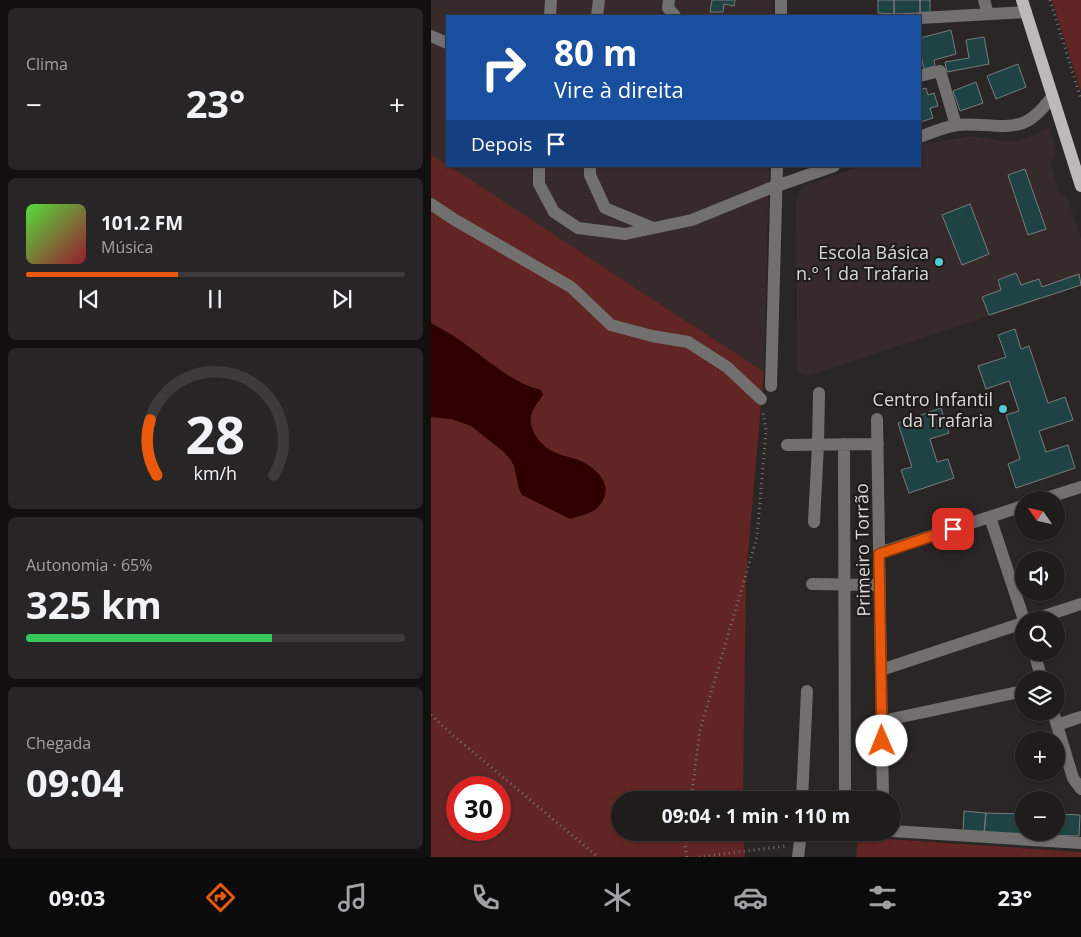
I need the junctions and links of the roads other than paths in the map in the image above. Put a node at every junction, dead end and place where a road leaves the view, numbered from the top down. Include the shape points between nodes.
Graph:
1 (551, 0) edge
2 (599, 0) edge
3 (669, 0) edge
4 (781, 0) edge
5 (984, 0) edge
6 (1024, 6) edge
7 (988, 14) junction
8 (550, 15) edge
9 (597, 15) edge
10 (674, 15) edge
11 (781, 15) edge
12 (921, 18) edge
13 (431, 36) edge
14 (446, 43) edge
15 (921, 76) edge
16 (1053, 97) junction
17 (956, 125) junction
18 (921, 136) edge
19 (539, 167) edge
20 (590, 167) edge
21 (777, 167) edge
22 (831, 167) edge
23 (1081, 186) edge
24 (772, 188) junction
25 (431, 204) edge
26 (653, 228) junction
27 (771, 386) dead end
28 (819, 393) dead end
29 (761, 399) road end
30 (877, 418) dead end
31 (844, 444) junction
32 (878, 444) junction
33 (787, 445) dead end
34 (818, 445) junction
35 (1081, 486) edge
36 (1065, 491) edge
37 (1015, 509) edge
38 (990, 517) junction
39 (814, 522) dead end
40 (879, 554) junction
41 (812, 584) dead end
42 (844, 584) junction
43 (880, 585) junction
44 (1081, 604) edge
45 (1021, 611) edge
46 (1060, 611) edge
47 (1015, 624) edge
48 (881, 670) junction
49 (807, 690) dead end
50 (1015, 693) edge
51 (1081, 717) edge
52 (1065, 718) edge
53 (882, 721) junction
54 (1056, 721) edge
55 (1081, 789) edge
56 (802, 791) edge
57 (845, 791) edge
58 (883, 791) edge
59 (901, 832) edge
60 (1081, 843) edge

1 - 8 street
2 - 9 street
3 - 10 street via 668,8
4 - 11 street
5 - 7 street
6 - 7 street
6 - 16 main road
7 - 12 street
13 - 14 street
15 - 17 street via 940,71
16 - 17 street via 1038,114 1025,122 1010,126
16 - 23 main road
17 - 18 street
19 - 26 street via 539,184 554,212 577,228 625,234
20 - 26 street via 590,175 605,208
21 - 24 street
22 - 24 street
24 - 26 street via 692,220
24 - 27 street
25 - 29 street via 571,287 611,325 687,342 727,368
28 - 34 street
30 - 32 street, Primeiro Torrão
31 - 32 street
31 - 34 street
31 - 42 street, Primeiro Torrão
32 - 40 street, Primeiro Torrão
33 - 34 street
34 - 39 street
35 - 36 street
37 - 38 street
38 - 40 street
38 - 45 street
40 - 43 street, Primeiro Torrão
41 - 42 street
42 - 43 street
42 - 57 street, Primeiro Torrão
43 - 48 street, Primeiro Torrão
44 - 46 street
47 - 48 street
48 - 53 street, Primeiro Torrão
49 - 56 street
50 - 53 street
51 - 52 street
53 - 58 street, Primeiro Torrão
54 - 55 street via 1073,778
59 - 60 street

